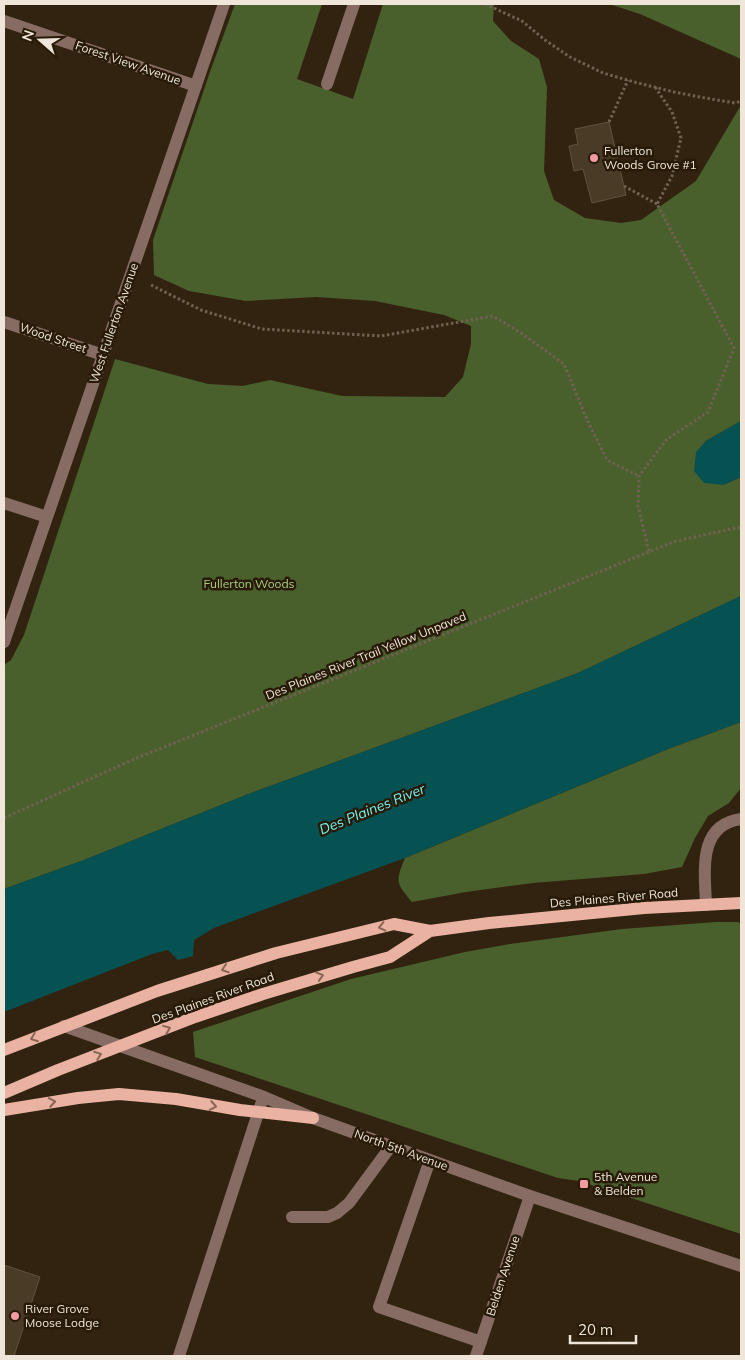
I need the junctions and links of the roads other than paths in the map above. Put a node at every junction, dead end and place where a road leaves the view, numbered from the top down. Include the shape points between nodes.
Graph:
1 (224, 4) edge
2 (354, 4) edge
3 (4, 21) edge
4 (327, 84) dead end
5 (196, 86) junction
6 (4, 322) edge
7 (103, 355) junction
8 (4, 503) edge
9 (47, 517) junction
10 (4, 642) edge
11 (741, 819) edge
12 (741, 903) edge
13 (706, 905) junction
14 (430, 931) junction
15 (64, 1026) junction
16 (121, 1046) junction
17 (4, 1050) edge
18 (4, 1093) edge
19 (264, 1097) junction
20 (4, 1110) edge
21 (258, 1112) junction
22 (313, 1118) junction
23 (392, 1146) junction
24 (430, 1160) junction
25 (530, 1196) junction
26 (292, 1217) dead end
27 (741, 1266) edge
28 (482, 1342) junction
29 (179, 1356) edge
30 (476, 1356) edge

1 - 5 street, West Fullerton Avenue
2 - 4 street
3 - 5 street, Forest View Avenue
5 - 7 street, West Fullerton Avenue
6 - 7 street, Wood Street
7 - 9 street, West Fullerton Avenue
8 - 9 street
9 - 10 street, West Fullerton Avenue
11 - 13 street via 719,827 708,845
12 - 13 main road, Des Plaines River Road
13 - 14 main road, Des Plaines River Road via 634,908
14 -> 15 main road, Des Plaines River Road via 394,924 276,952
16 -> 14 main road, Des Plaines River Road via 263,994 390,957
15 - 16 street, North 5th Avenue
15 -> 17 main road, Des Plaines River Road
18 -> 16 main road, Des Plaines River Road
16 - 19 street, North 5th Avenue
19 - 21 street
19 - 22 street, North 5th Avenue
20 -> 21 main road via 119,1094
21 - 22 main road
21 - 29 street
22 - 23 street, North 5th Avenue
23 - 24 street, North 5th Avenue
23 - 26 street via 349,1203 337,1213 328,1217
24 - 25 street, North 5th Avenue
24 - 28 street via 379,1307
25 - 27 street, North 5th Avenue
25 - 28 street, Belden Avenue
28 - 30 street, Belden Avenue

